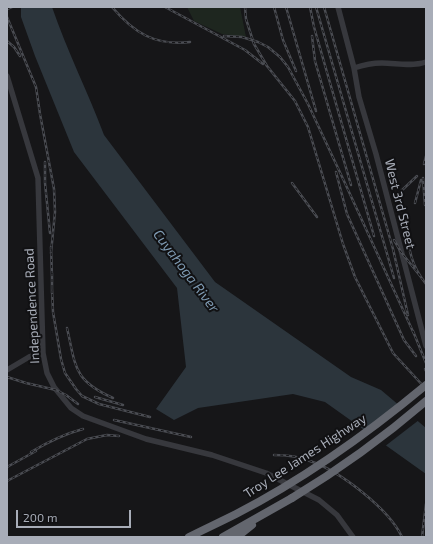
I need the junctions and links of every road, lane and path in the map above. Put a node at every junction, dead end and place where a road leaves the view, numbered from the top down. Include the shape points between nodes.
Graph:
1 (338, 7) edge
2 (426, 62) edge
3 (354, 68) junction
4 (7, 76) edge
5 (426, 346) edge
6 (43, 353) junction
7 (7, 370) edge
8 (426, 385) edge
9 (426, 401) edge
10 (260, 517) junction
11 (189, 537) edge
12 (223, 537) edge
13 (237, 537) edge
14 (353, 537) edge

1 - 3 street, West 3rd Street
2 - 3 street via 413,65 380,63
3 - 5 street, West 3rd Street
4 - 6 street, Independence Road via 38,178
6 - 7 street via 29,357
6 - 14 street, Independence Road via 47,373 54,387 71,408 82,416 146,439 266,473 320,500 337,515
8 - 11 highway, Troy Lee James Highway, bridge via 377,424 328,458 250,506
9 - 10 highway, Troy Lee James Highway, bridge via 344,465
10 - 12 highway, Troy Lee James Highway
10 - 13 highway

